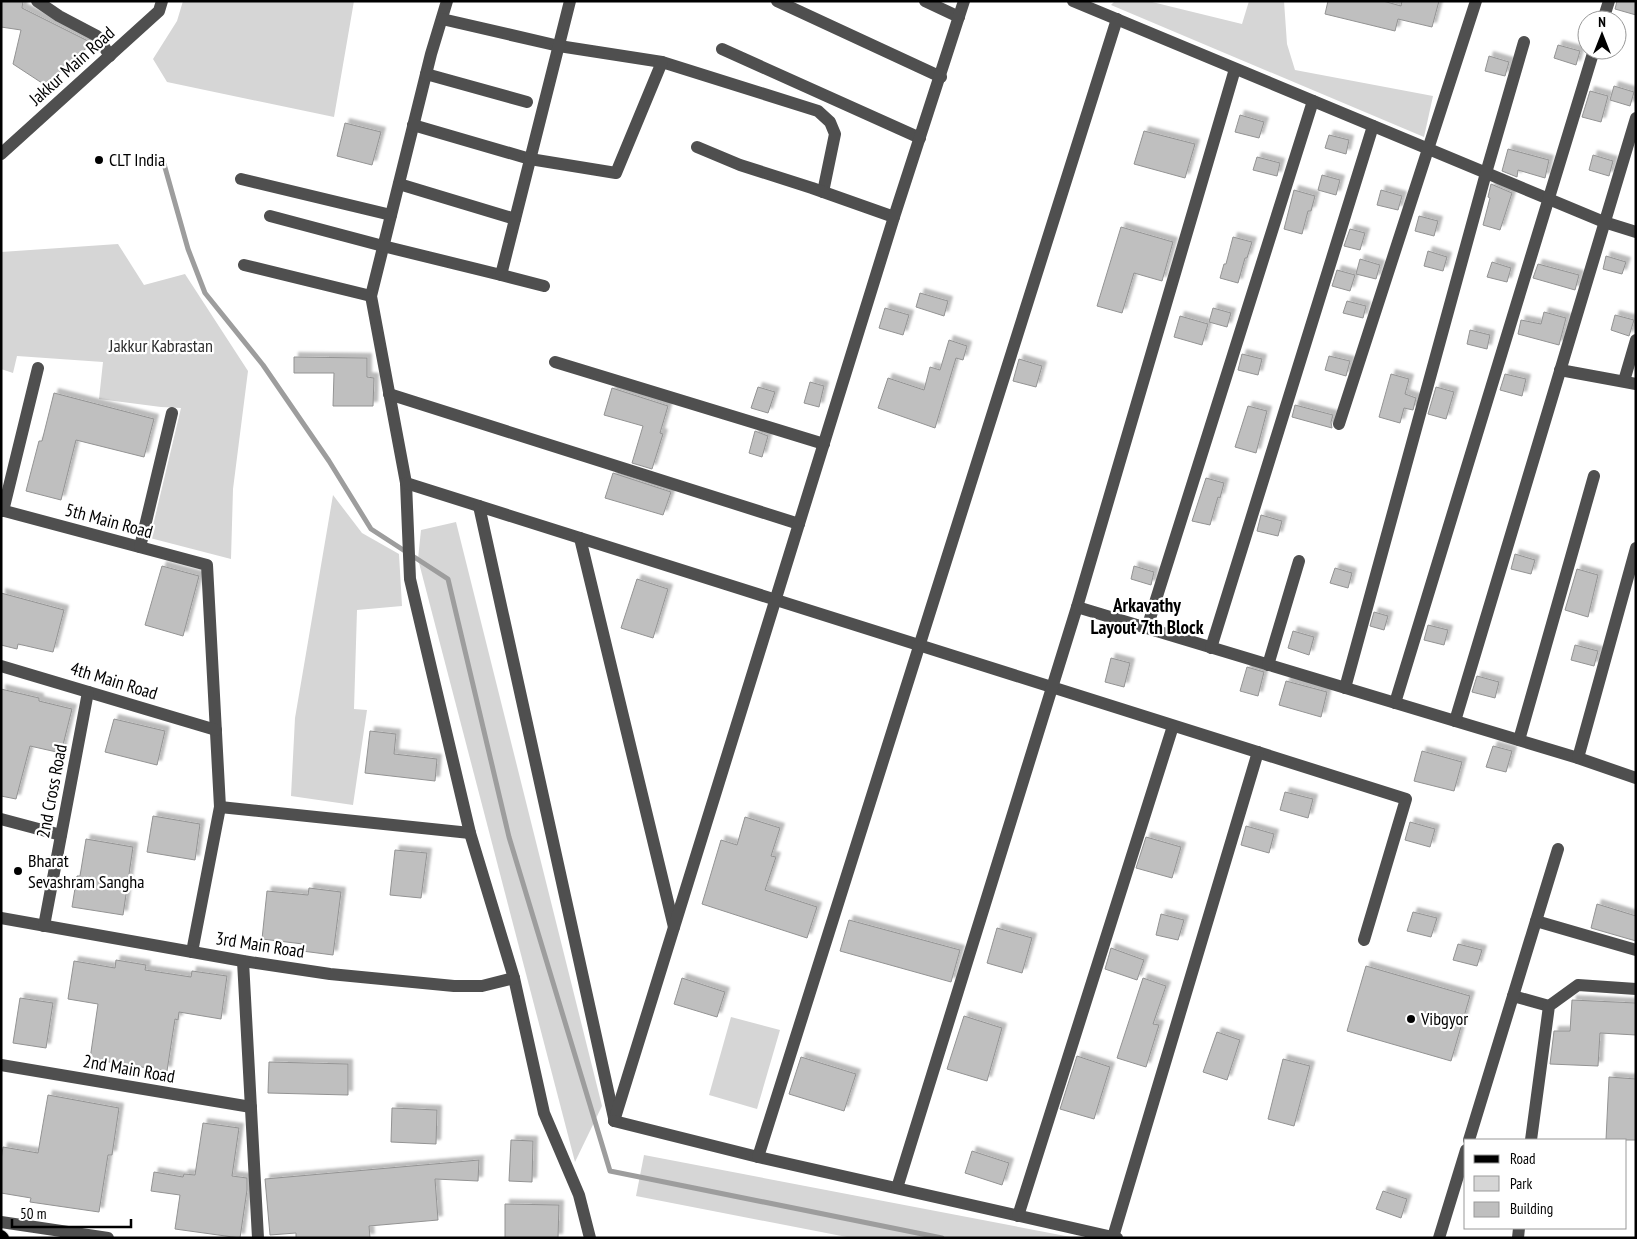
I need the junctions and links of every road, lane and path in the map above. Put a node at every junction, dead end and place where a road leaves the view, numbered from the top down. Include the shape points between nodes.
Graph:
1 (37, 1) edge
2 (162, 1) edge
3 (447, 1) edge
4 (570, 1) edge
5 (777, 1) edge
6 (925, 1) edge
7 (964, 1) edge
8 (1073, 1) edge
9 (1476, 1) edge
10 (959, 17) junction
11 (442, 19) junction
12 (1117, 19) junction
13 (1524, 42) dead end
14 (559, 46) junction
15 (722, 49) dead end
16 (110, 56) junction
17 (1591, 60) edge
18 (662, 62) junction
19 (1235, 69) junction
20 (426, 74) junction
21 (940, 77) junction
22 (1313, 101) junction
23 (528, 102) dead end
24 (1636, 118) edge
25 (413, 125) junction
26 (1373, 126) junction
27 (920, 138) junction
28 (697, 147) dead end
29 (1427, 149) junction
30 (1, 154) edge
31 (530, 159) junction
32 (1486, 173) junction
33 (240, 179) dead end
34 (399, 184) junction
35 (823, 192) junction
36 (1549, 199) junction
37 (391, 214) junction
38 (270, 216) dead end
39 (894, 217) junction
40 (515, 219) junction
41 (1604, 222) junction
42 (1636, 232) edge
43 (383, 246) junction
44 (244, 265) dead end
45 (501, 275) junction
46 (544, 286) dead end
47 (370, 296) junction
48 (1636, 340) edge
49 (555, 362) dead end
50 (38, 368) dead end
51 (1560, 370) junction
52 (1630, 383) edge
53 (389, 394) junction
54 (172, 413) dead end
55 (1339, 424) dead end
56 (824, 444) junction
57 (1594, 476) dead end
58 (406, 483) junction
59 (479, 506) junction
60 (2, 510) edge
61 (799, 524) junction
62 (580, 538) junction
63 (140, 547) junction
64 (1636, 548) edge
65 (1299, 561) dead end
66 (776, 600) junction
67 (1077, 607) junction
68 (1147, 628) junction
69 (919, 645) junction
70 (1211, 648) junction
71 (1268, 665) junction
72 (1, 666) edge
73 (1052, 687) junction
74 (1345, 688) junction
75 (88, 692) junction
76 (1395, 703) junction
77 (1456, 721) junction
78 (1173, 726) junction
79 (216, 730) junction
80 (1519, 740) junction
81 (1258, 752) junction
82 (1578, 758) junction
83 (1636, 778) edge
84 (220, 806) junction
85 (1, 819) edge
86 (470, 832) junction
87 (61, 835) junction
88 (1558, 848) dead end
89 (1, 918) edge
90 (1536, 921) junction
91 (44, 926) junction
92 (674, 928) junction
93 (1364, 940) dead end
94 (1636, 950) edge
95 (192, 952) junction
96 (243, 961) junction
97 (514, 978) junction
98 (1636, 989) edge
99 (1513, 996) junction
100 (1549, 1006) junction
101 (1, 1064) edge
102 (251, 1107) junction
103 (614, 1121) junction
104 (1469, 1139) edge
105 (1531, 1139) edge
106 (758, 1157) junction
107 (1464, 1157) edge
108 (896, 1188) junction
109 (1018, 1216) junction
110 (1, 1222) edge
111 (1115, 1237) edge
112 (108, 1238) edge
113 (258, 1238) edge
114 (590, 1238) edge
115 (1439, 1238) edge

1 - 16 street via 97,36
2 - 16 street, Jakkur Main Road via 159,11
3 - 11 street
4 - 14 street
5 - 21 street
6 - 10 street
7 - 10 street
8 - 12 street
9 - 29 street
10 - 21 street
11 - 14 street
11 - 20 street
12 - 19 street
12 - 69 street
13 - 32 street
14 - 18 street
14 - 31 street
15 - 27 street
16 - 30 street, Jakkur Main Road
17 - 36 street
18 - 31 street via 616,172
18 - 35 street via 818,111 830,122 834,134
19 - 22 street
19 - 67 street
20 - 23 street
20 - 25 street
21 - 27 street
22 - 26 street
22 - 68 street
24 - 41 street
25 - 31 street
25 - 34 street
26 - 29 street
26 - 70 street
27 - 39 street
28 - 35 street via 740,166
29 - 32 street
29 - 55 street
31 - 40 street
32 - 36 street
32 - 74 street
33 - 37 street
34 - 37 street
34 - 40 street
35 - 39 street
36 - 41 street
36 - 76 street
37 - 43 street
38 - 43 street
39 - 56 street
40 - 45 street
41 - 42 street
41 - 51 street
43 - 45 street
43 - 47 street
44 - 47 street
45 - 46 street
47 - 53 street
48 - 52 street
49 - 56 street
50 - 60 street
51 - 52 street
51 - 77 street
53 - 58 street
53 - 61 street
54 - 63 street
56 - 61 street
57 - 80 street
58 - 59 street
58 - 86 street via 410,579
59 - 62 street
59 - 103 street
60 - 63 street, 5th Main Road
61 - 66 street
62 - 66 street
62 - 92 street
63 - 79 street, 5th Main Road via 207,565
64 - 82 street
65 - 71 street
66 - 69 street
66 - 92 street
67 - 68 street
67 - 73 street
68 - 70 street
69 - 73 street
69 - 106 street
70 - 71 street
71 - 74 street
72 - 75 street, 4th Main Road
73 - 78 street
73 - 108 street
74 - 76 street
75 - 79 street, 4th Main Road
75 - 87 street, 2nd Cross Road
76 - 77 street
77 - 80 street
78 - 81 street
78 - 109 street
79 - 84 street
80 - 82 street
81 - 93 street via 1406,799
81 - 111 street
82 - 83 street
84 - 86 street
84 - 95 street
85 - 87 street
86 - 97 street
87 - 91 street, 2nd Cross Road
88 - 90 street
89 - 91 street, 3rd Main Road
90 - 94 street
90 - 99 street
91 - 95 street, 3rd Main Road
92 - 103 street
95 - 96 street, 3rd Main Road
96 - 97 street, 3rd Main Road via 330,974 454,986 482,986
96 - 102 street
97 - 114 street via 544,1113 579,1195
98 - 100 street via 1578,985
99 - 100 street
99 - 104 street
100 - 105 street
101 - 102 street, 2nd Main Road
102 - 113 street
103 - 106 street
106 - 108 street
107 - 115 street
108 - 109 street
109 - 111 street
110 - 112 street

